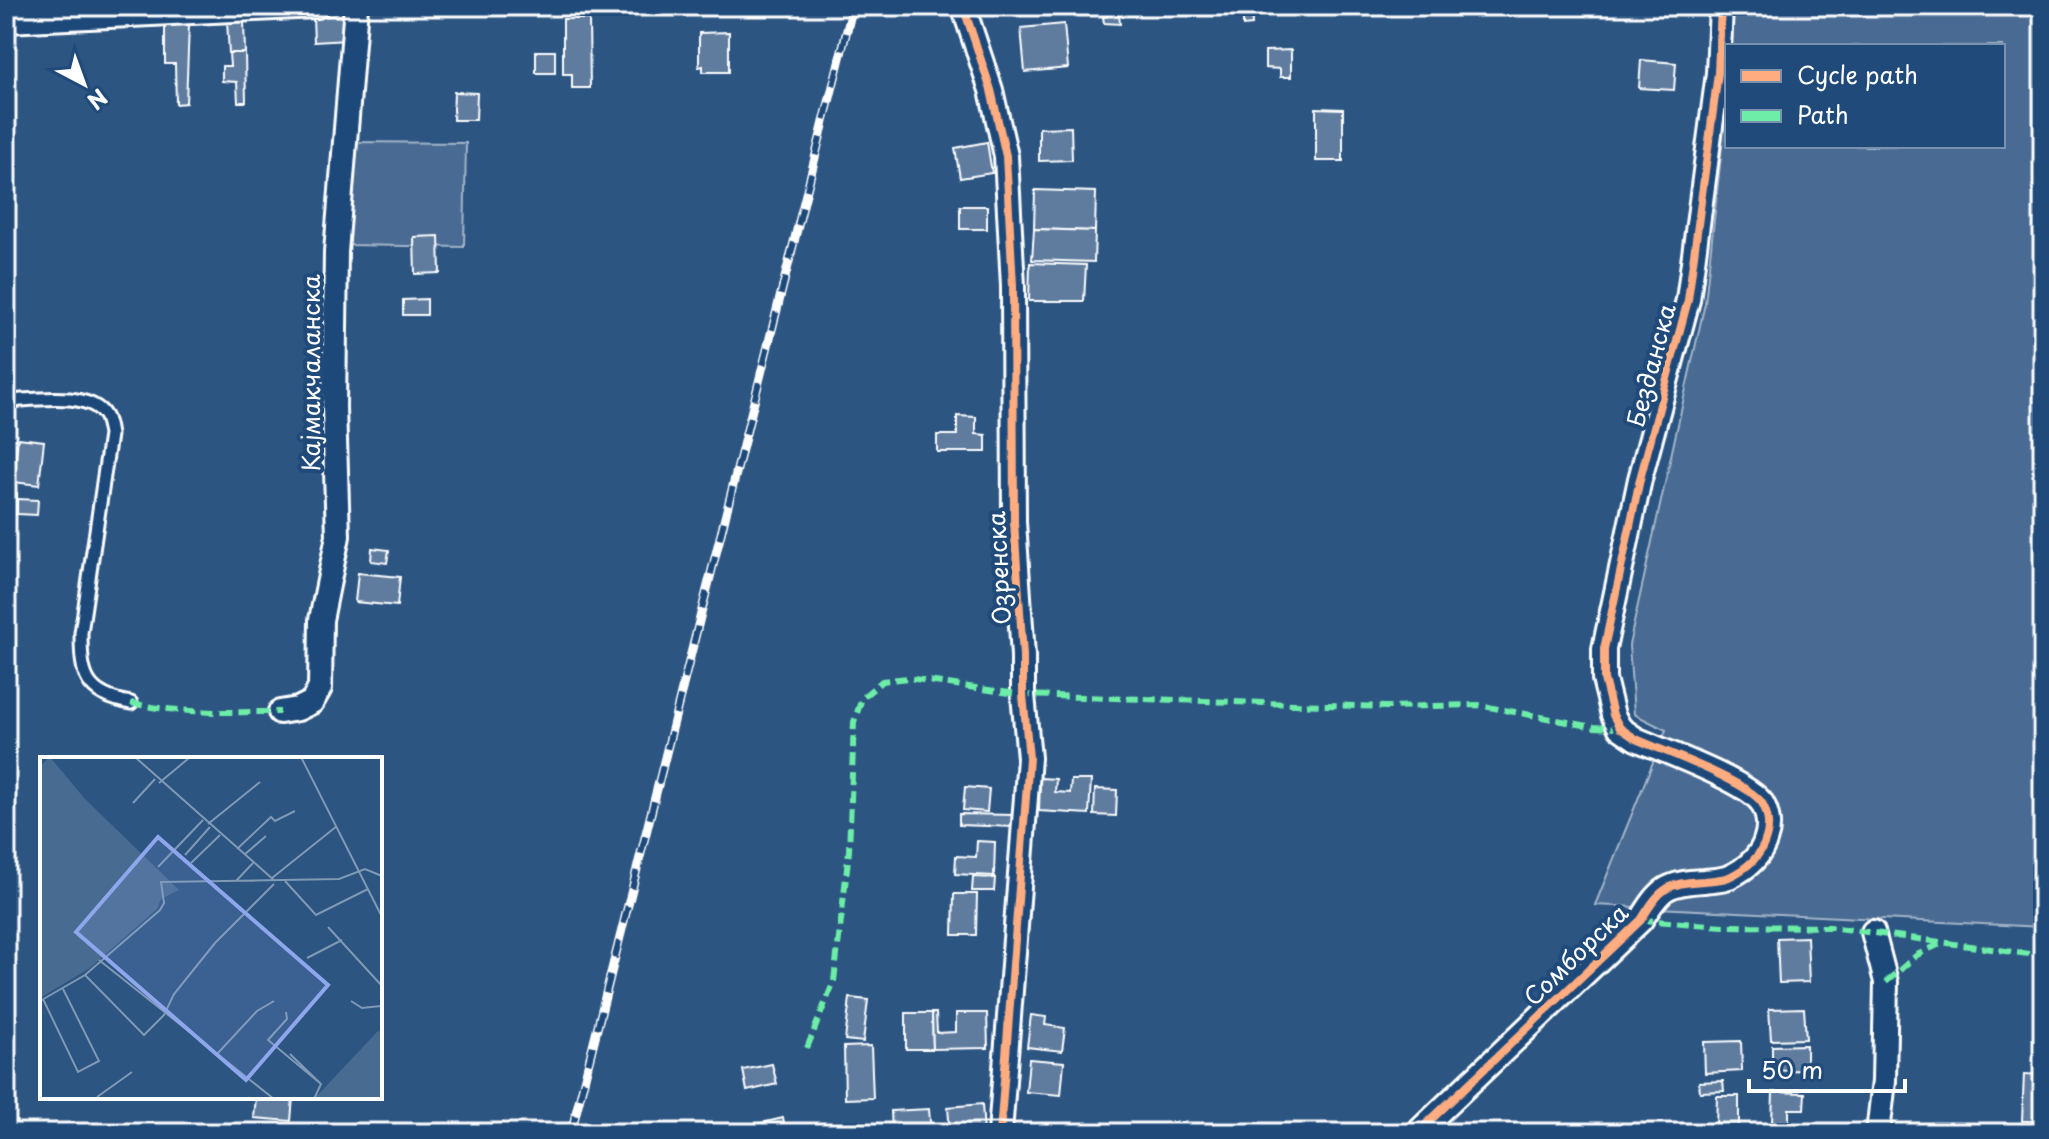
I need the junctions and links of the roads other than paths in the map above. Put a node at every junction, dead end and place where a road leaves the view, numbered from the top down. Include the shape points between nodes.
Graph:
1 (317, 6) edge
2 (356, 6) edge
3 (963, 6) edge
4 (1721, 6) edge
5 (6, 21) edge
6 (6, 401) edge
7 (131, 703) dead end
8 (280, 712) dead end
9 (1620, 728) joint
10 (1873, 932) dead end
11 (1000, 1133) edge
12 (1417, 1133) edge
13 (1878, 1133) edge

1 - 5 street
2 - 8 street, Кајмакчаланска via 336,252 338,536 321,620 320,688 312,702
3 - 11 street, Озренска via 1006,156 1013,286 1014,522 1029,758
4 - 9 street, Безданска via 1718,73 1688,300 1640,479 1604,649 1604,679
6 - 7 lane via 80,399 105,416 110,435 81,662 98,692
9 - 12 street, Сомборска via 1752,793 1766,813 1764,845 1751,863 1731,876 1672,885 1656,896 1641,920
10 - 13 street via 1886,982

